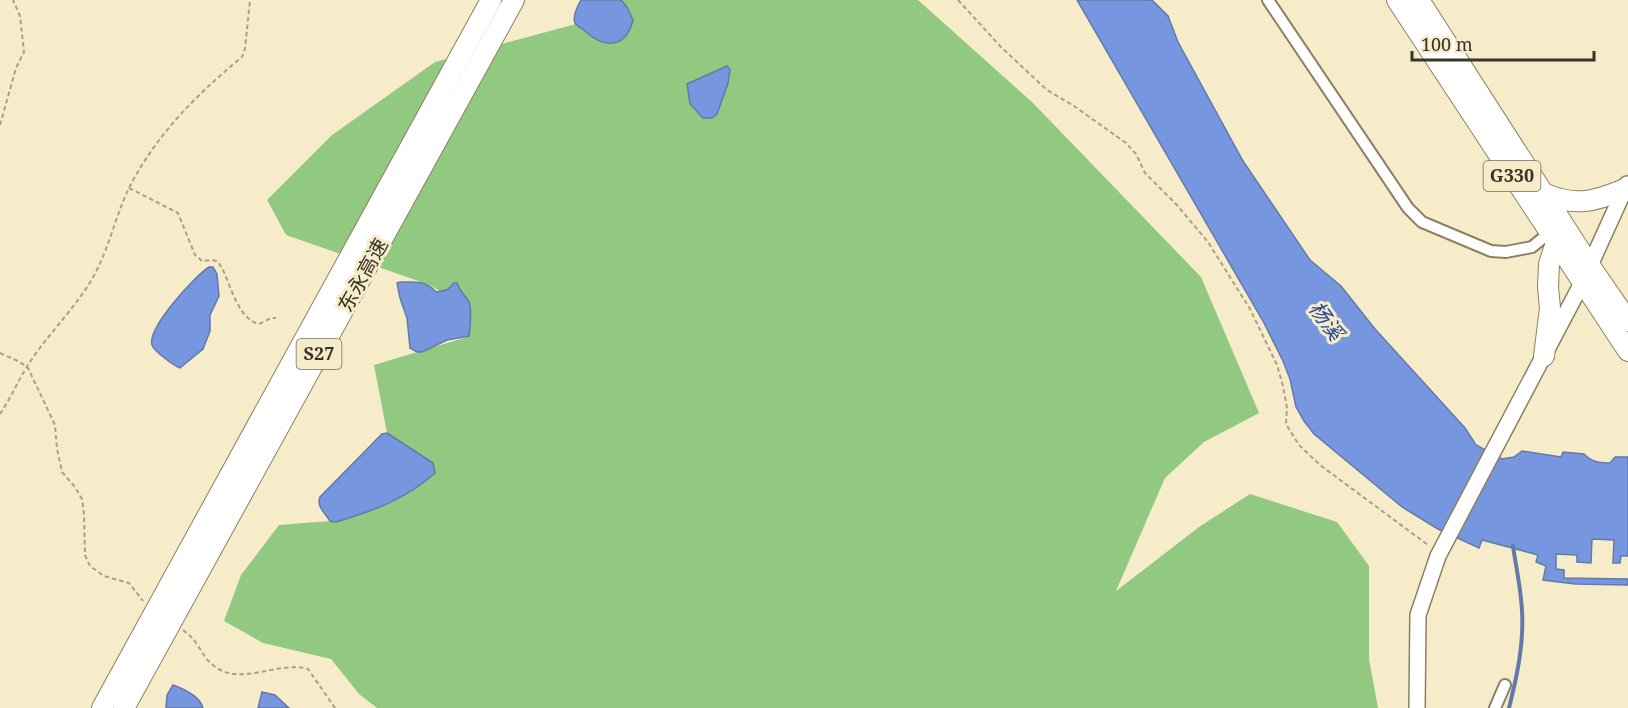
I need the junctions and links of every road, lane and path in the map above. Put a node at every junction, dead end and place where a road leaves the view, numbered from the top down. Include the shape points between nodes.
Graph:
1 (13, 0) edge
2 (250, 0) edge
3 (491, 0) edge
4 (514, 0) edge
5 (958, 0) edge
6 (1268, 0) edge
7 (1397, 0) edge
8 (1419, 0) edge
9 (0, 125) edge
10 (1627, 185) edge
11 (129, 188) junction
12 (1543, 193) junction
13 (1552, 238) junction
14 (1586, 275) junction
15 (276, 318) dead end
16 (1628, 321) edge
17 (1628, 351) edge
18 (0, 354) edge
19 (1544, 357) junction
20 (28, 368) junction
21 (0, 414) edge
22 (1441, 550) junction
23 (143, 601) dead end
24 (183, 630) dead end
25 (1504, 685) dead end
26 (102, 708) edge
27 (124, 708) edge
28 (335, 708) edge
29 (1418, 708) edge
30 (1495, 708) edge

1 - 9 path via 20,16 24,52
2 - 11 path via 242,57 175,119
3 - 26 highway, 东永高速 / S27
4 - 27 highway, 东永高速 / S27
5 - 22 path via 1001,48 1047,90 1126,143 1145,173 1208,242 1250,309 1277,365 1287,408 1286,424 1299,445 1320,465 1430,546
6 - 13 street via 1408,208 1422,222 1491,252 1532,247
7 - 13 highway, G330
8 - 12 highway, G330
10 - 12 highway via 1593,201 1559,200
10 - 14 street
11 - 15 path via 177,213 195,255 221,266 236,303 250,320 259,324
11 - 20 path via 93,278
12 - 14 highway, G330
13 - 14 highway, G330
13 - 19 highway
14 - 16 highway, G330
14 - 17 highway, G330
14 - 19 street
18 - 20 path
19 - 22 street
20 - 21 path
20 - 23 path via 55,425 62,472 82,499 85,555 90,566 104,576 129,583
22 - 29 street via 1418,615
24 - 28 path via 215,668 245,675 290,666 308,669
25 - 30 street

